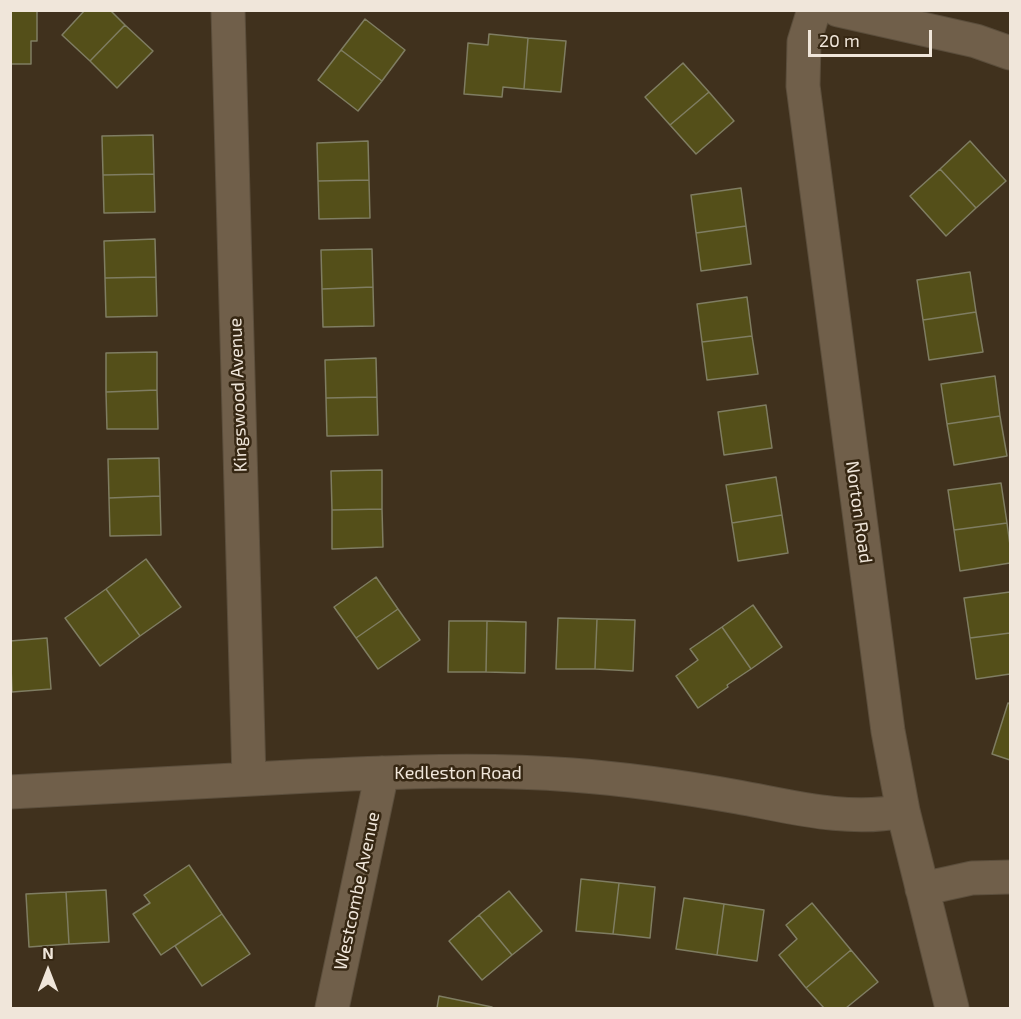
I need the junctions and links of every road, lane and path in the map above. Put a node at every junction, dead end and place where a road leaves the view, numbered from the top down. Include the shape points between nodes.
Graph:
1 (228, 10) edge
2 (814, 10) edge
3 (838, 10) edge
4 (1011, 53) edge
5 (382, 773) junction
6 (249, 779) junction
7 (10, 792) edge
8 (903, 811) junction
9 (1011, 878) edge
10 (922, 889) junction
11 (332, 1008) edge
12 (951, 1008) edge

1 - 6 street, Kingswood Avenue
2 - 8 street, Norton Road via 804,42 803,86 888,731
3 - 4 street via 976,41
5 - 6 street, Kedleston Road
5 - 8 street, Kedleston Road via 570,775 668,784 845,816 880,816
5 - 11 street, Westcombe Avenue
6 - 7 street, Kedleston Road
8 - 10 street, Norton Road
9 - 10 street via 972,878
10 - 12 street, Norton Road

